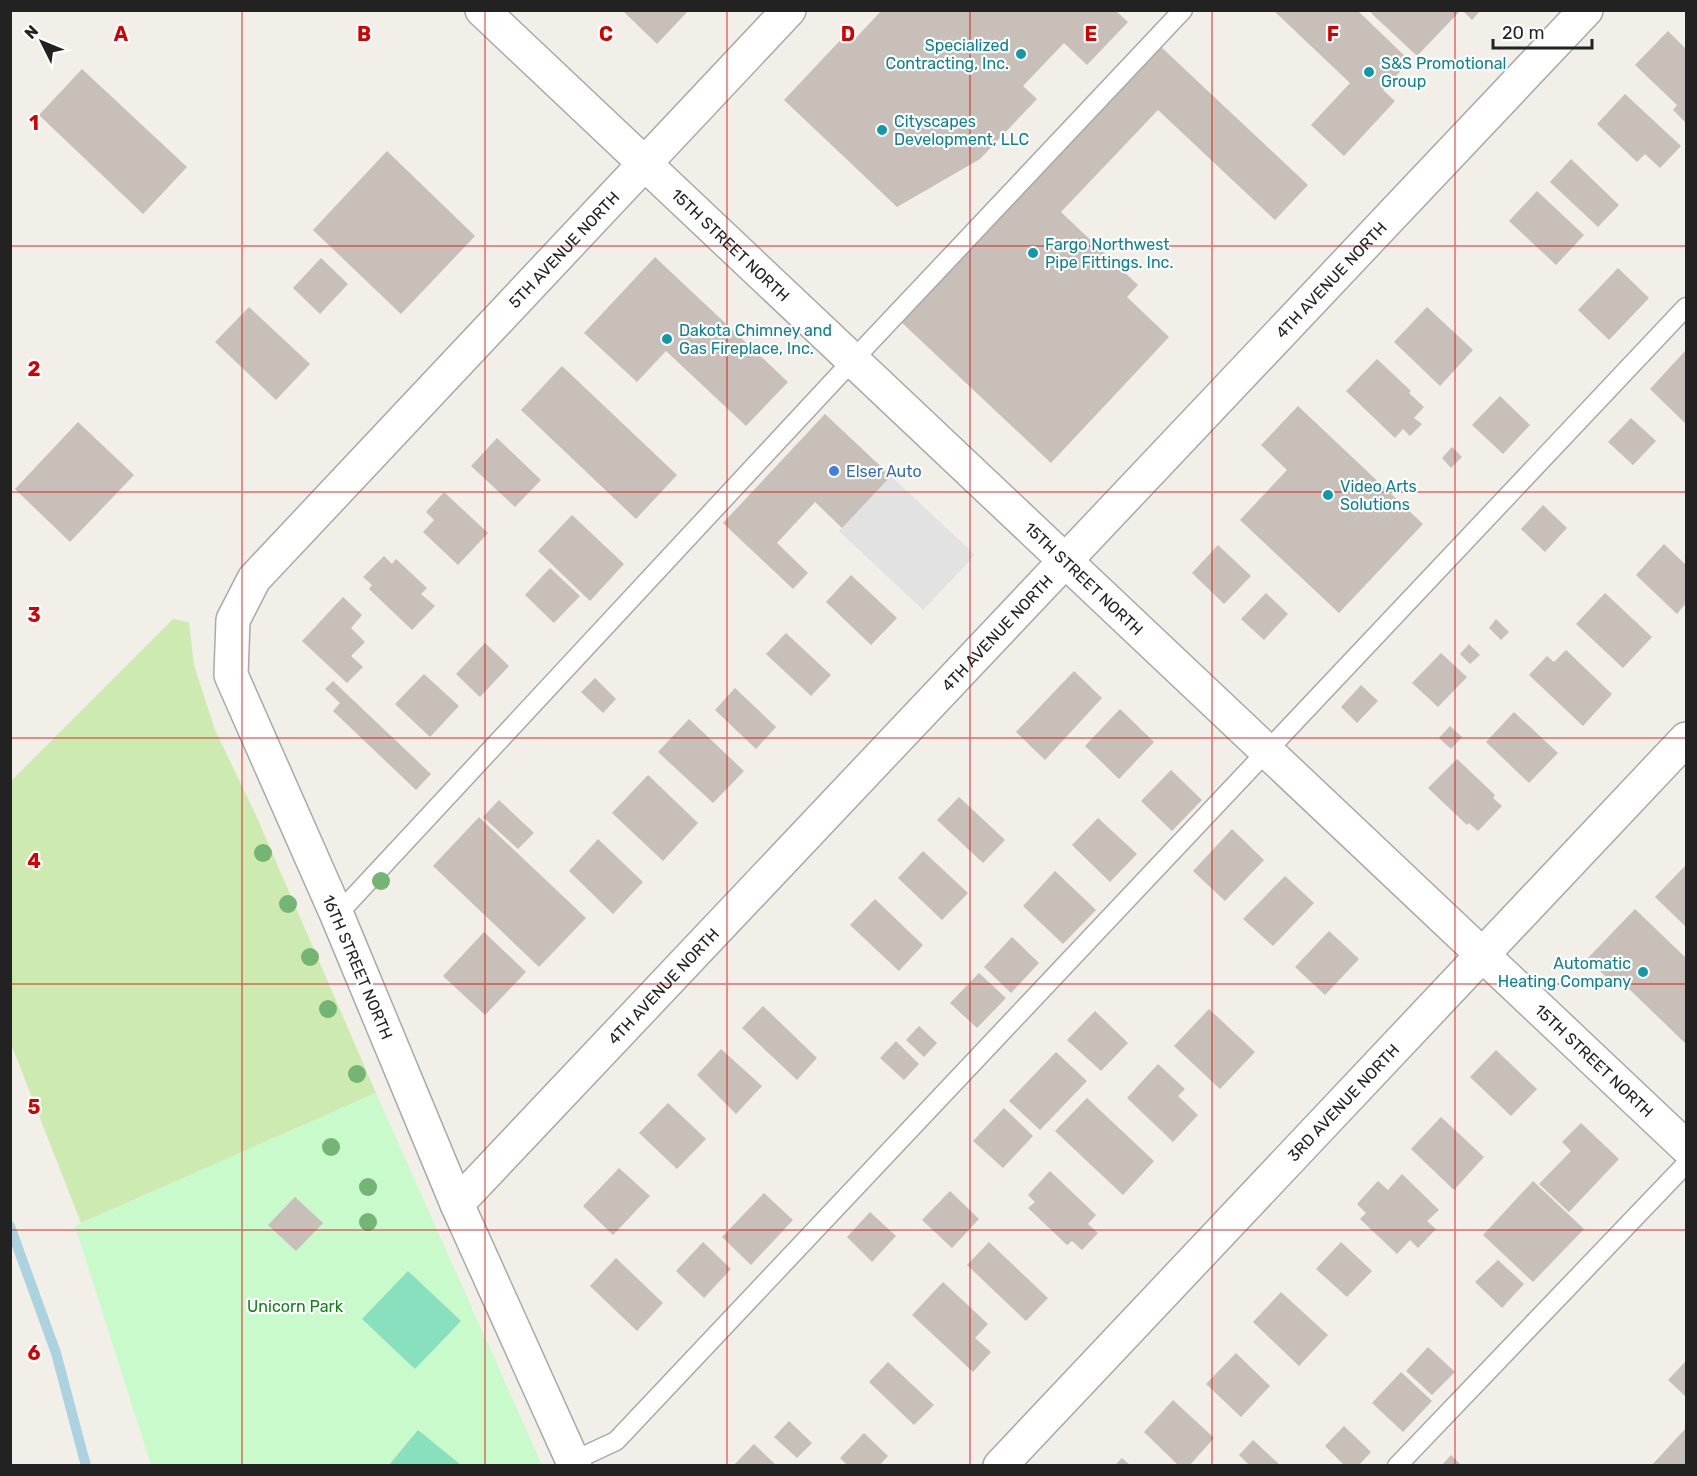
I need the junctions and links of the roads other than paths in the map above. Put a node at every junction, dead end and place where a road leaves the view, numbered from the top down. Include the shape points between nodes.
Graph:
1 (482, 10) edge
2 (789, 10) edge
3 (1183, 10) edge
4 (1586, 10) edge
5 (645, 164) junction
6 (1686, 307) edge
7 (852, 360) junction
8 (339, 489) joint
9 (1064, 560) junction
10 (1686, 739) edge
11 (1269, 753) junction
12 (337, 915) junction
13 (1483, 955) junction
14 (1686, 1147) edge
15 (1686, 1164) edge
16 (457, 1204) junction
17 (574, 1463) edge
18 (1000, 1466) edge
19 (1397, 1466) edge

1 - 5 street, 15TH STREET NORTH
2 - 5 street, 5TH AVENUE NORTH
3 - 7 lane
4 - 9 street, 4TH AVENUE NORTH
5 - 7 street, 15TH STREET NORTH
5 - 8 street, 5TH AVENUE NORTH
6 - 11 lane
7 - 9 street, 15TH STREET NORTH
7 - 12 lane
8 - 12 street, 16TH STREET NORTH via 254,579 233,620 231,675
9 - 11 street, 15TH STREET NORTH
9 - 16 street, 4TH AVENUE NORTH
10 - 13 street, 3RD AVENUE NORTH
11 - 13 street, 15TH STREET NORTH
11 - 17 lane via 615,1442
12 - 16 street, 16TH STREET NORTH
13 - 14 street, 15TH STREET NORTH
13 - 18 street, 3RD AVENUE NORTH
15 - 19 lane
16 - 17 street, 16TH STREET NORTH

